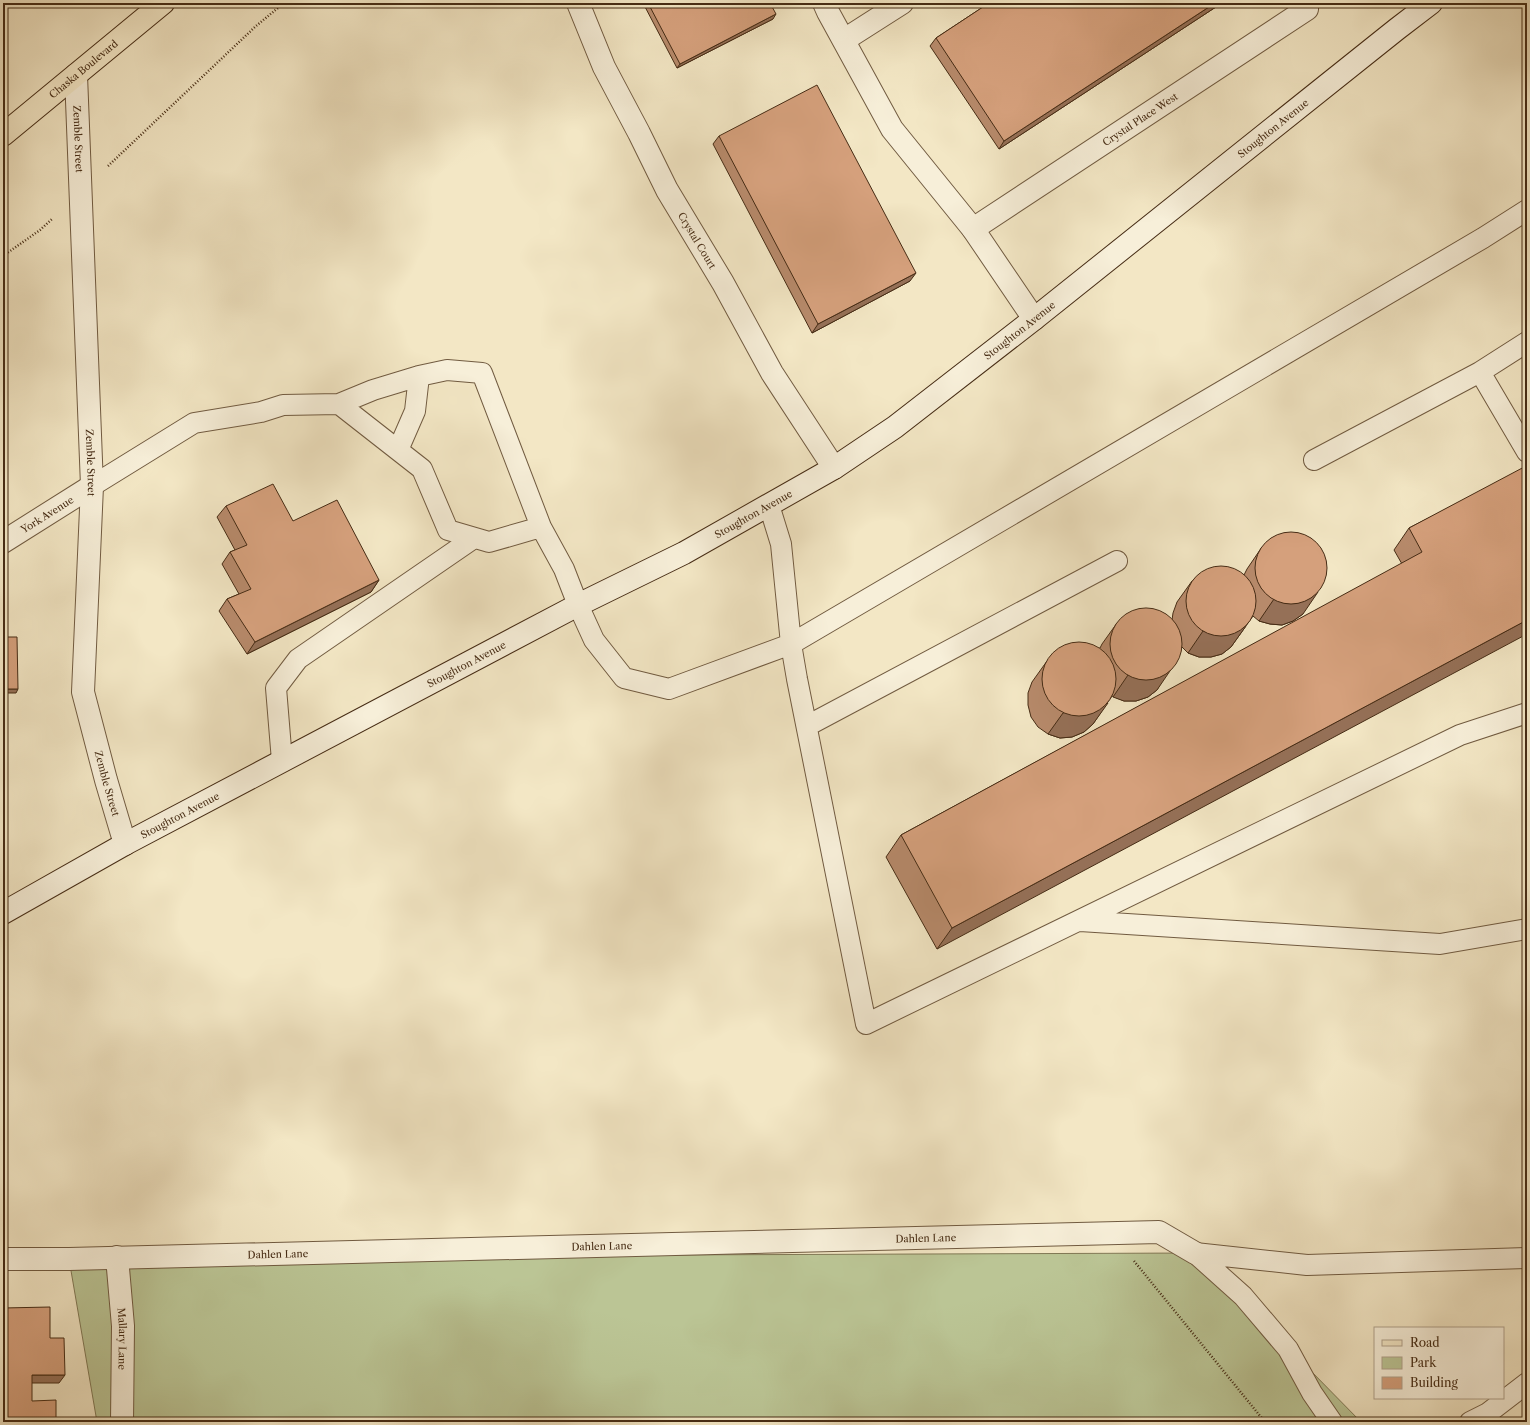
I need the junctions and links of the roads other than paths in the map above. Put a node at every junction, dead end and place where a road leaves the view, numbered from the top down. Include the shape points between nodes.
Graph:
1 (163, 3) edge
2 (578, 3) edge
3 (824, 3) edge
4 (902, 3) edge
5 (1431, 3) edge
6 (1307, 9) dead end
7 (844, 40) junction
8 (76, 75) junction
9 (3, 135) edge
10 (1527, 210) edge
11 (973, 229) junction
12 (1034, 319) junction
13 (1527, 342) edge
14 (1480, 372) junction
15 (419, 376) junction
16 (339, 404) junction
17 (398, 450) junction
18 (1527, 452) edge
19 (1314, 460) dead end
20 (834, 468) junction
21 (92, 486) junction
22 (768, 505) junction
23 (541, 527) junction
24 (474, 538) junction
25 (3, 542) edge
26 (1117, 561) dead end
27 (578, 606) junction
28 (791, 644) junction
29 (1527, 713) edge
30 (807, 726) junction
31 (282, 761) junction
32 (126, 844) junction
33 (3, 912) edge
34 (1078, 921) junction
35 (1527, 929) edge
36 (1196, 1253) junction
37 (117, 1257) junction
38 (3, 1258) edge
39 (1527, 1258) edge
40 (1527, 1383) edge
41 (122, 1422) edge
42 (1332, 1422) edge
43 (1470, 1422) edge

1 - 8 main road, Chaska Boulevard
2 - 20 street, Crystal Court via 604,67 667,190 723,283 772,373
3 - 7 street
4 - 7 street
5 - 12 street, Stoughton Avenue
6 - 11 street, Crystal Place West
7 - 11 street via 892,128
8 - 9 main road, Chaska Boulevard
8 - 21 street, Zemble Street
10 - 28 lane
11 - 12 street
12 - 20 street, Stoughton Avenue via 894,427
13 - 14 lane
14 - 18 lane
14 - 19 lane
15 - 16 lane
15 - 17 lane via 416,411
15 - 23 lane via 447,370 482,372
16 - 17 lane
16 - 21 lane via 282,405 261,412 194,423
17 - 24 lane via 422,469 448,530
20 - 22 street, Stoughton Avenue
21 - 25 street, York Avenue
21 - 32 street, Zemble Street via 83,692
22 - 27 street, Stoughton Avenue via 684,553
22 - 28 lane via 781,544
23 - 24 lane via 489,542
23 - 27 lane via 564,569
24 - 31 lane via 298,660 276,688
26 - 30 lane
27 - 28 lane via 594,640 624,678 669,689
27 - 31 street, Stoughton Avenue
28 - 30 lane
29 - 34 lane via 1460,735
30 - 34 lane via 866,1024
31 - 32 street, Stoughton Avenue
32 - 33 street, Stoughton Avenue
34 - 35 lane via 1440,944
36 - 37 street, Dahlen Lane via 1159,1232
36 - 39 lane via 1306,1265
36 - 42 lane via 1243,1296 1288,1349
37 - 38 street, Dahlen Lane
37 - 41 street, Mallary Lane via 122,1326
40 - 43 lane via 1488,1413

